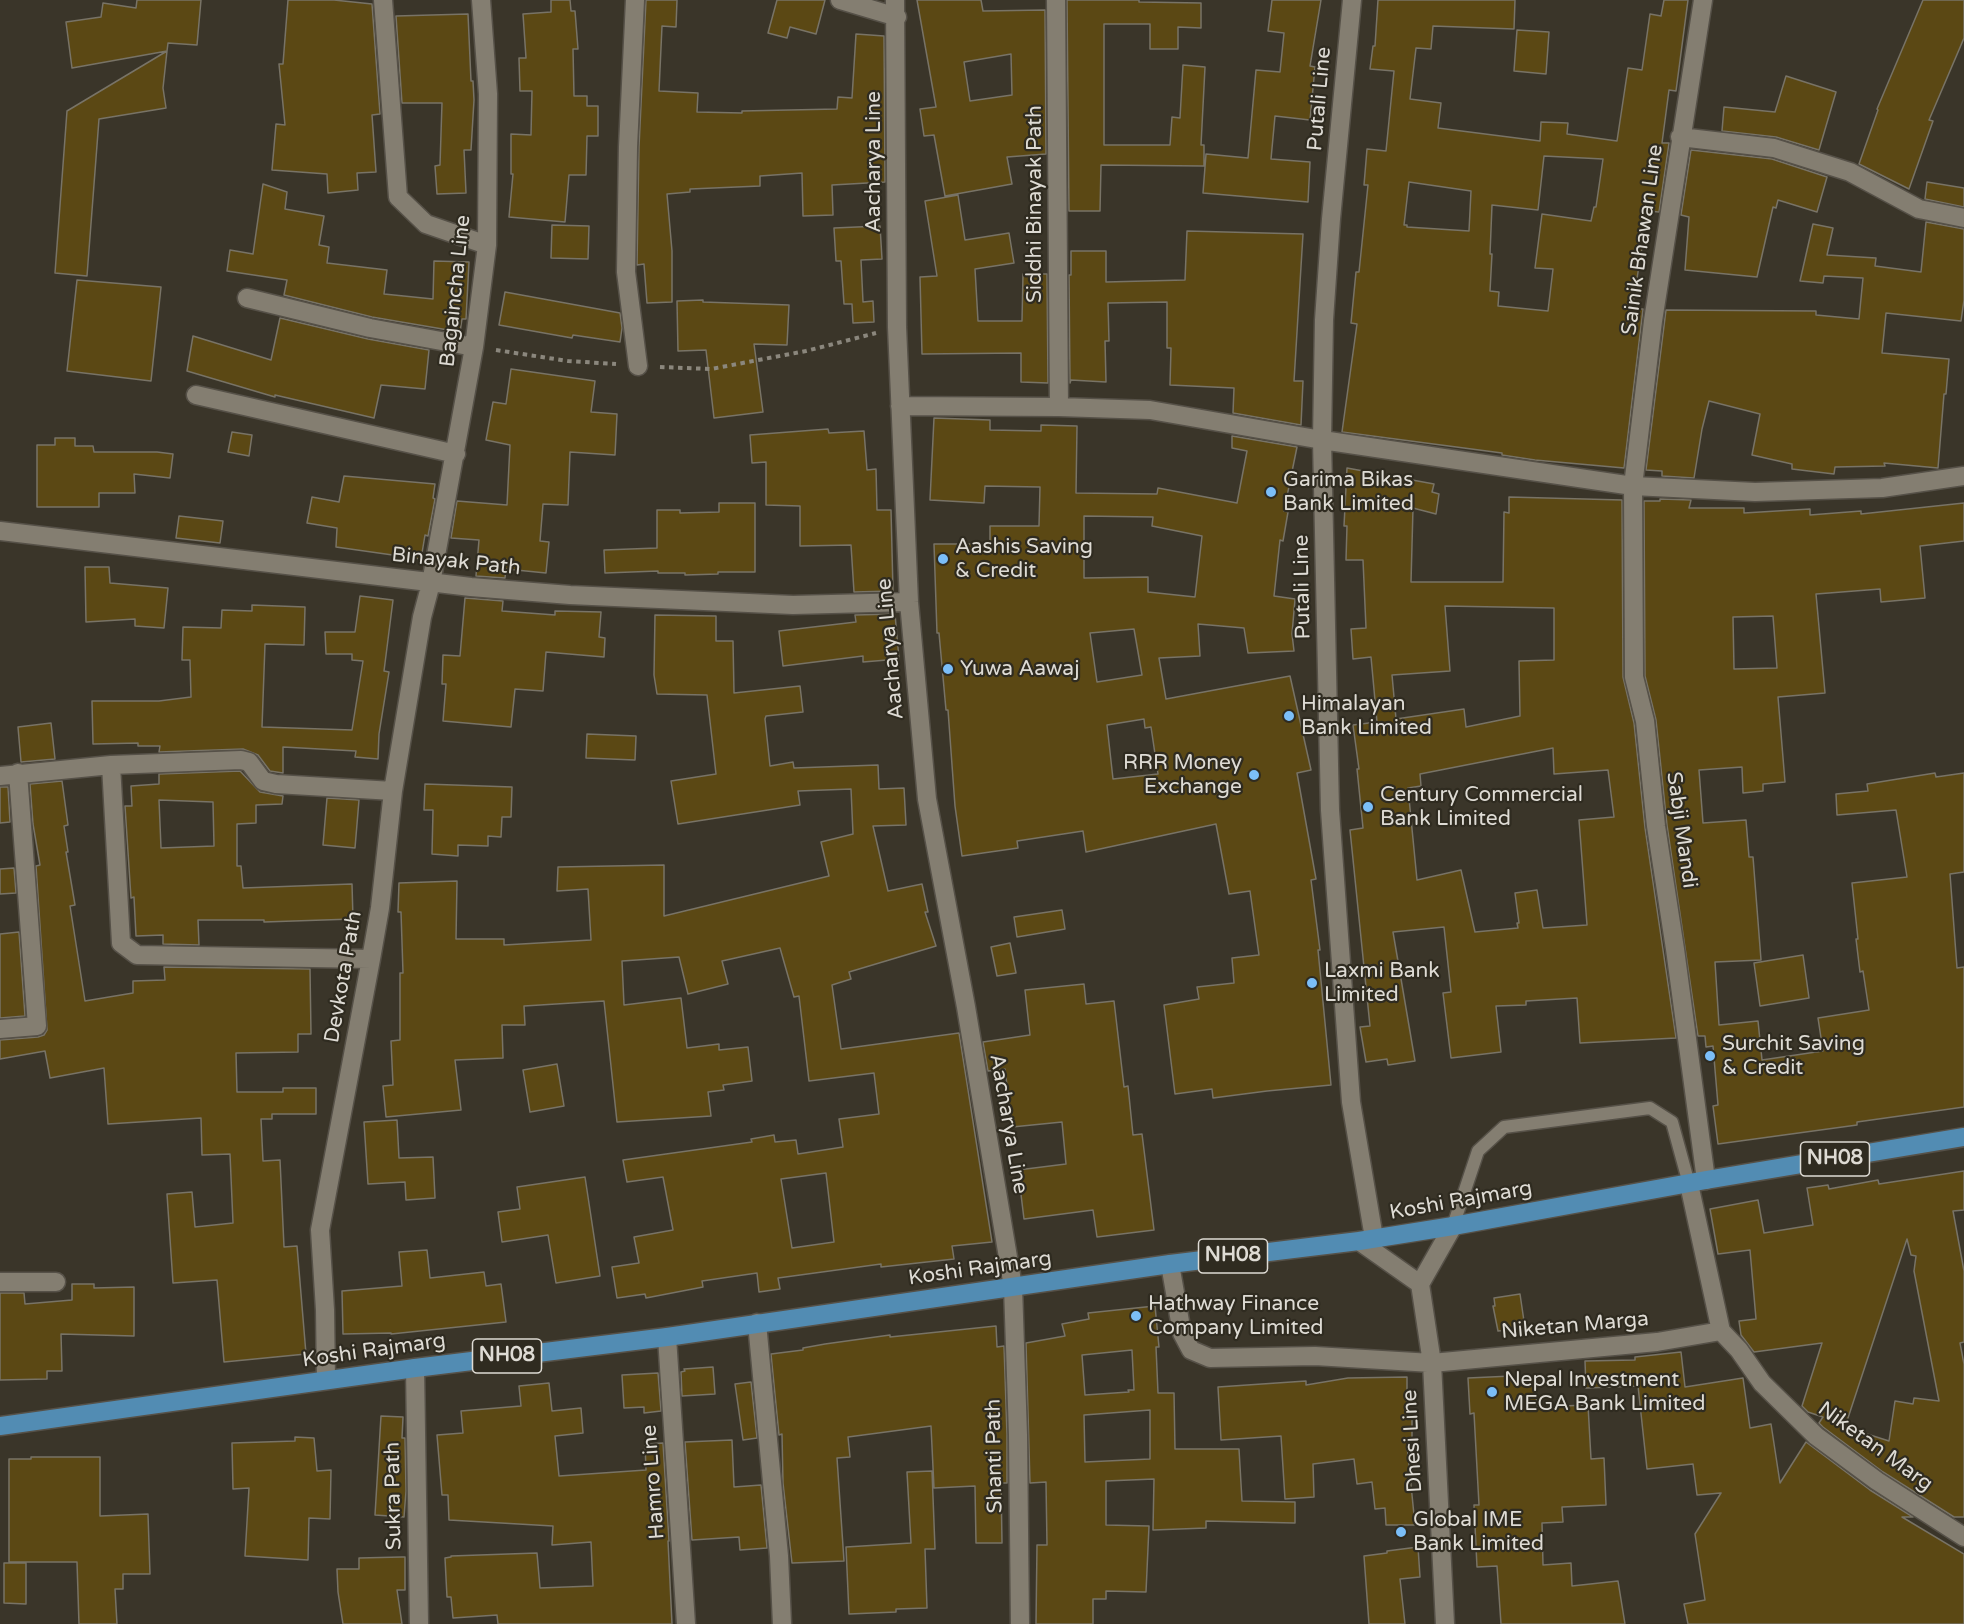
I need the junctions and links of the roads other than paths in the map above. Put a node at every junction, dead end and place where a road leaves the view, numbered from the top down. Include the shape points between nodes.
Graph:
1 (384, 0) edge
2 (481, 0) edge
3 (635, 0) edge
4 (840, 0) edge
5 (1056, 0) edge
6 (1352, 0) edge
7 (1703, 0) edge
8 (896, 8) edge
9 (1680, 137) junction
10 (1964, 218) edge
11 (487, 245) junction
12 (247, 298) dead end
13 (474, 347) junction
14 (638, 366) road end
15 (196, 395) dead end
16 (900, 406) junction
17 (1059, 407) junction
18 (1322, 440) junction
19 (456, 454) junction
20 (1964, 476) edge
21 (1633, 486) junction
22 (0, 531) edge
23 (432, 583) junction
24 (909, 602) junction
25 (111, 765) junction
26 (9, 775) edge
27 (393, 791) junction
28 (371, 959) junction
29 (0, 1029) edge
30 (1964, 1137) edge
31 (1697, 1182) junction
32 (1453, 1226) junction
33 (1366, 1239) junction
34 (1170, 1264) junction
35 (0, 1282) edge
36 (56, 1282) dead end
37 (1420, 1284) junction
38 (1013, 1287) junction
39 (757, 1323) junction
40 (1721, 1331) junction
41 (667, 1336) junction
42 (1432, 1363) junction
43 (415, 1368) junction
44 (326, 1380) junction
45 (0, 1426) edge
46 (1964, 1536) edge
47 (419, 1624) edge
48 (686, 1624) edge
49 (782, 1624) edge
50 (1020, 1624) edge
51 (1445, 1624) edge

1 - 11 street via 398,197 426,224
2 - 11 street, Bagaincha Line via 488,94
3 - 14 street via 626,272
4 - 8 street
5 - 17 street, Siddhi Binayak Path
6 - 18 street, Putali Line via 1325,297
7 - 9 street, Sainik Bhawan Line
8 - 16 street, Aacharya Line
9 - 10 street via 1774,148 1850,172 1919,209
9 - 21 street, Sainik Bhawan Line
11 - 13 street, Bagaincha Line
12 - 13 street via 370,328
13 - 19 street, Bagaincha Line
15 - 19 street
16 - 17 street
16 - 24 street, Aacharya Line
17 - 18 street via 1150,410
18 - 21 street
18 - 33 street, Putali Line via 1330,810 1351,1102
19 - 23 street, Bagaincha Line
20 - 21 street via 1882,488 1755,492
21 - 31 street, Sabji Mandi via 1634,677 1645,721 1656,826 1676,949
22 - 23 street, Binayak Path
23 - 24 street, Binayak Path via 570,595 781,604
23 - 27 street, Devkota Path via 422,617
24 - 38 street, Aacharya Line via 927,799
25 - 26 street
25 - 27 street via 241,760 249,762 263,781 276,784
25 - 28 street via 121,943 137,955
26 - 29 street via 37,1026
27 - 28 street, Devkota Path
28 - 44 street, Devkota Path via 320,1230
30 - 31 main road, Koshi Rajmarg / NH08
31 - 32 main road, Koshi Rajmarg / NH08
31 - 32 lane via 1672,1122 1650,1108 1504,1127 1478,1151
31 - 40 street, Sabji Mandi
32 - 33 main road, Koshi Rajmarg / NH08
32 - 37 street
33 - 34 main road, Koshi Rajmarg / NH08
33 - 37 street
34 - 38 main road, Koshi Rajmarg / NH08
34 - 42 street, Niketan Marga via 1182,1333 1191,1350 1210,1358 1315,1356
35 - 36 street
37 - 42 street, Dhesi Line
38 - 39 main road, Koshi Rajmarg / NH08
38 - 50 street, Shanti Path
39 - 41 main road, Koshi Rajmarg / NH08
39 - 49 street
40 - 42 street, Niketan Marga via 1657,1342
40 - 46 street, Niketan Marg via 1762,1383 1816,1436 1877,1481
41 - 43 main road, Koshi Rajmarg / NH08
41 - 48 street, Hamro Line
42 - 51 street, Dhesi Line
43 - 44 main road, Koshi Rajmarg / NH08
43 - 47 street, Sukra Path
44 - 45 main road, Koshi Rajmarg / NH08

